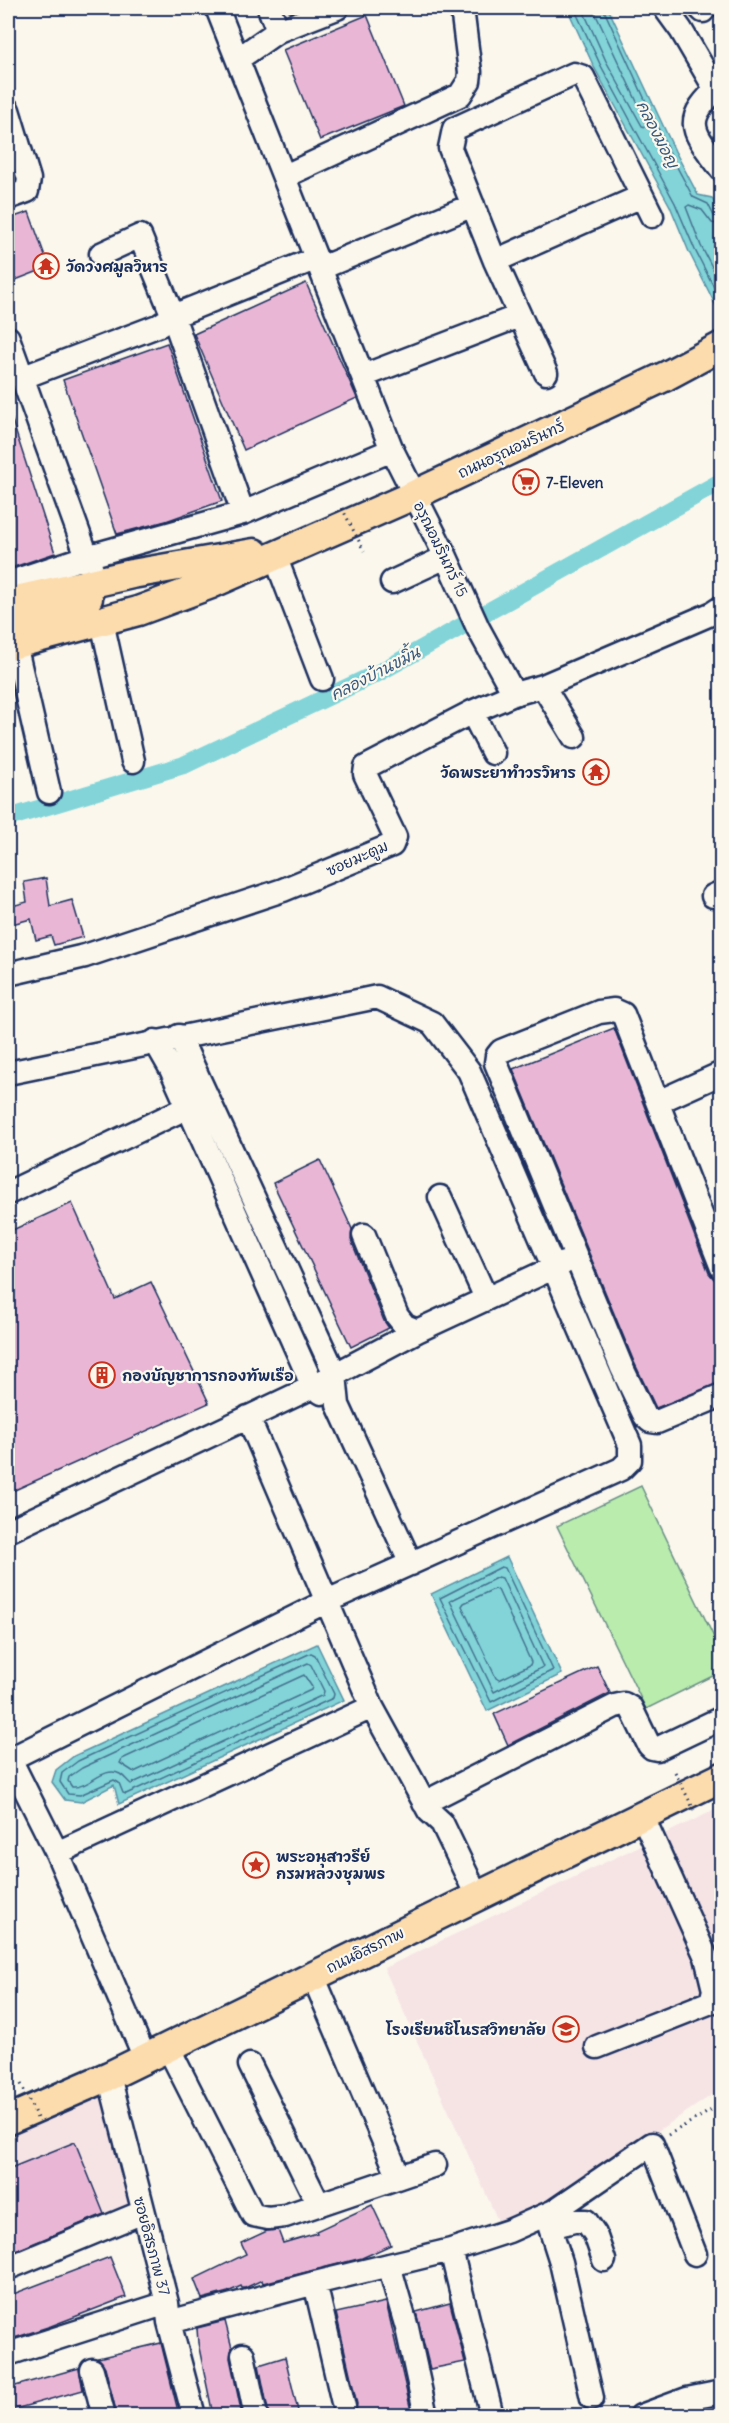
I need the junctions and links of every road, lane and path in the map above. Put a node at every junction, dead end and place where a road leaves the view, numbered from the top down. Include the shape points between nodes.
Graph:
1 (217, 8) edge
2 (269, 8) edge
3 (337, 8) edge
4 (462, 8) edge
5 (665, 8) edge
6 (278, 31) junction
7 (238, 59) junction
8 (719, 87) edge
9 (8, 110) edge
10 (722, 170) edge
11 (285, 176) junction
12 (642, 196) junction
13 (8, 198) edge
14 (472, 205) junction
15 (652, 216) dead end
16 (100, 254) dead end
17 (495, 261) junction
18 (319, 263) junction
19 (173, 316) junction
20 (519, 316) junction
21 (8, 338) edge
22 (722, 346) edge
23 (546, 373) dead end
24 (16, 376) edge
25 (363, 376) junction
26 (392, 450) junction
27 (414, 495) junction
28 (342, 508) dead end
29 (243, 513) junction
30 (286, 550) junction
31 (364, 551) dead end
32 (446, 557) junction
33 (168, 567) junction
34 (92, 569) junction
35 (392, 582) dead end
36 (8, 583) edge
37 (176, 598) junction
38 (8, 602) edge
39 (44, 615) junction
40 (719, 616) edge
41 (102, 622) junction
42 (10, 638) edge
43 (322, 679) dead end
44 (543, 686) junction
45 (514, 694) junction
46 (472, 712) junction
47 (574, 737) dead end
48 (493, 753) dead end
49 (133, 761) dead end
50 (49, 792) dead end
51 (8, 974) edge
52 (179, 1036) junction
53 (155, 1041) junction
54 (183, 1072) junction
55 (8, 1073) edge
56 (722, 1073) edge
57 (658, 1102) junction
58 (188, 1107) junction
59 (8, 1193) edge
60 (440, 1197) dead end
61 (364, 1235) dead end
62 (577, 1258) junction
63 (552, 1268) junction
64 (722, 1268) edge
65 (486, 1298) junction
66 (417, 1330) junction
67 (335, 1374) junction
68 (311, 1385) junction
69 (722, 1395) edge
70 (339, 1405) junction
71 (722, 1412) edge
72 (248, 1417) junction
73 (630, 1445) junction
74 (8, 1531) edge
75 (411, 1564) junction
76 (325, 1602) junction
77 (372, 1707) junction
78 (722, 1718) edge
79 (8, 1758) edge
80 (722, 1758) edge
81 (675, 1772) dead end
82 (722, 1777) edge
83 (426, 1807) junction
84 (694, 1810) dead end
85 (643, 1817) junction
86 (57, 1853) junction
87 (467, 1892) junction
88 (313, 1976) junction
89 (597, 2047) dead end
90 (150, 2049) junction
91 (250, 2065) dead end
92 (109, 2076) junction
93 (14, 2092) edge
94 (722, 2104) edge
95 (8, 2120) edge
96 (38, 2120) dead end
97 (652, 2144) junction
98 (435, 2164) dead end
99 (399, 2177) junction
100 (319, 2205) junction
101 (143, 2212) junction
102 (548, 2221) junction
103 (451, 2250) junction
104 (695, 2254) dead end
105 (604, 2260) dead end
106 (389, 2265) junction
107 (8, 2268) edge
108 (315, 2283) junction
109 (168, 2312) junction
110 (8, 2354) edge
111 (243, 2355) dead end
112 (92, 2370) dead end
113 (719, 2397) edge
114 (592, 2398) dead end
115 (344, 2407) dead end
116 (104, 2415) edge
117 (194, 2415) edge
118 (255, 2415) edge
119 (426, 2415) edge
120 (492, 2415) edge
121 (646, 2415) edge

1 - 7 street, อรุณอมรินทร์ 15
2 - 6 street
3 - 6 street
4 - 11 street via 470,72 460,95
5 - 8 street
6 - 7 street
7 - 11 street, อรุณอมรินทร์ 15
8 - 10 street via 700,107 694,127 697,138
9 - 13 street via 29,179 27,191
11 - 18 street, อรุณอมรินทร์ 15
12 - 14 street via 591,90 583,77 574,74 454,129 450,148
12 - 15 street
12 - 17 street
14 - 17 street
14 - 18 street
16 - 19 street via 140,236
17 - 20 street
18 - 19 street
18 - 25 street, อรุณอมรินทร์ 15
19 - 24 street via 160,325
19 - 29 street
20 - 23 street
20 - 25 street
21 - 24 street
22 - 27 main road, ถนนอรุณอมรินทร์
24 - 34 street
25 - 26 street, อรุณอมรินทร์ 15
26 - 27 street, อรุณอมรินทร์ 15
26 - 29 street
27 - 30 main road, ถนนอรุณอมรินทร์
27 - 32 street, อรุณอมรินทร์ 15
28 - 31 path, bridge
29 - 34 street
30 - 33 main road, ถนนอรุณอมรินทร์
30 - 37 main road, ถนนอรุณอมรินทร์
30 - 43 street
32 - 35 street
32 - 45 street, อรุณอมรินทร์ 15
33 - 34 main road, ถนนอรุณอมรินทร์
33 - 39 main road
34 - 36 street
34 - 38 main road, ถนนอรุณอมรินทร์
37 - 39 main road
37 - 41 main road, ถนนอรุณอมรินทร์
39 - 42 main road
40 - 44 street, ซอยมะตูม
41 - 42 main road, ถนนอรุณอมรินทร์
41 - 49 street
42 - 50 street
44 - 45 street, ซอยมะตูม
44 - 47 street
45 - 46 street, ซอยมะตูม
46 - 48 street
46 - 51 street, ซอยมะตูม via 366,767 364,771 395,837 392,845 272,894 85,956
52 - 53 street
52 - 54 street
52 - 63 street via 377,997 432,1023 469,1071
53 - 54 street
53 - 55 street
54 - 58 street
54 - 67 street
56 - 57 street
57 - 62 street via 623,1014 614,1010 599,1012 501,1051 497,1056 496,1063
57 - 64 street
58 - 59 street
58 - 68 street
60 - 65 street
61 - 66 street via 397,1316 405,1326
62 - 63 street
62 - 69 street via 622,1368 650,1421 657,1422
63 - 65 street
63 - 73 street
65 - 66 street
66 - 67 street
67 - 68 street
67 - 70 street
68 - 70 street
68 - 72 street
70 - 75 street
71 - 73 street
72 - 74 street
72 - 76 street
73 - 75 street via 630,1460 621,1469
75 - 76 street
76 - 77 street
76 - 79 street
77 - 83 street
77 - 86 street
78 - 83 street via 657,1749 649,1745 631,1708 624,1704 615,1706
79 - 86 street
80 - 87 main road
81 - 84 path, bridge
82 - 85 main road, ถนนอิสรภาพ
83 - 87 street via 429,1828
85 - 87 main road, ถนนอิสรภาพ
85 - 89 street via 706,1957 714,1990 711,2002
86 - 90 street
87 - 88 main road, ถนนอิสรภาพ
87 - 90 main road via 230,2000
88 - 90 main road, ถนนอิสรภาพ
88 - 99 street
90 - 92 main road, ถนนอิสรภาพ
90 - 93 main road
90 - 100 street via 253,2214 260,2218 285,2216
91 - 100 street
92 - 95 main road, ถนนอิสรภาพ
92 - 101 street, ซอยอิสรภาพ 37
93 - 96 path, bridge
94 - 97 path
97 - 102 street
97 - 104 street
98 - 99 street
99 - 100 street
101 - 107 street
101 - 109 street, ซอยอิสรภาพ 37
102 - 103 street
102 - 105 street via 586,2221
102 - 114 street
103 - 106 street
103 - 120 street
106 - 108 street
106 - 119 street
108 - 109 street
108 - 115 street
109 - 110 street
109 - 117 street, ซอยอิสรภาพ 37
111 - 118 street
112 - 116 street
113 - 121 street via 687,2399

